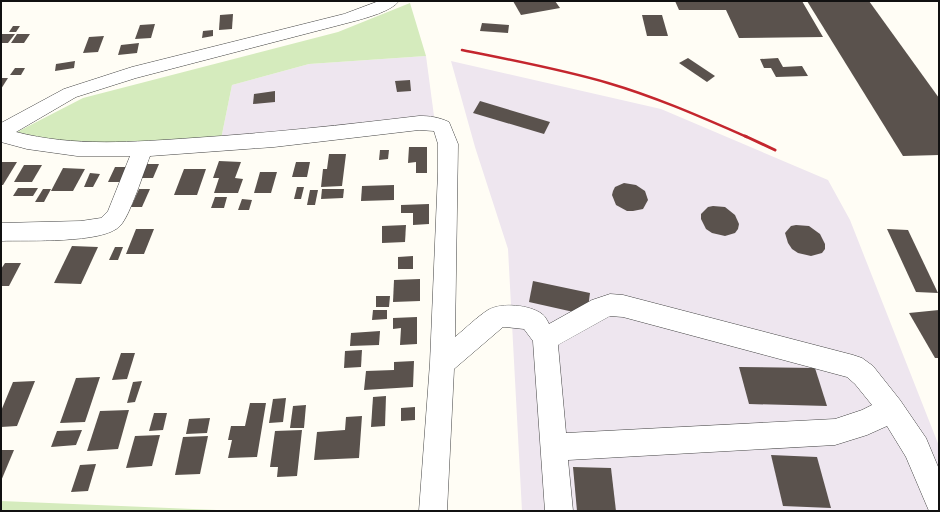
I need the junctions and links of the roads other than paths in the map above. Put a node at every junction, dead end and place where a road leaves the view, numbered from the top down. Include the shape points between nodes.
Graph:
1 (391, 1) edge
2 (1, 134) edge
3 (143, 149) junction
4 (1, 232) edge
5 (545, 339) junction
6 (442, 363) junction
7 (891, 409) junction
8 (554, 447) junction
9 (939, 502) edge
10 (433, 511) edge
11 (559, 511) edge

1 - 2 lane via 335,22 95,84 50,103
2 - 3 lane via 28,142 77,149
3 - 4 lane via 118,211 108,224 80,230
3 - 6 lane via 274,140 412,124 439,124 445,131 448,155
5 - 6 lane via 534,322 502,315
5 - 7 lane via 600,308 610,305 623,306 853,367 864,375
5 - 8 lane
6 - 10 lane
7 - 8 lane via 867,422 835,432
7 - 9 lane via 916,448
8 - 11 lane

